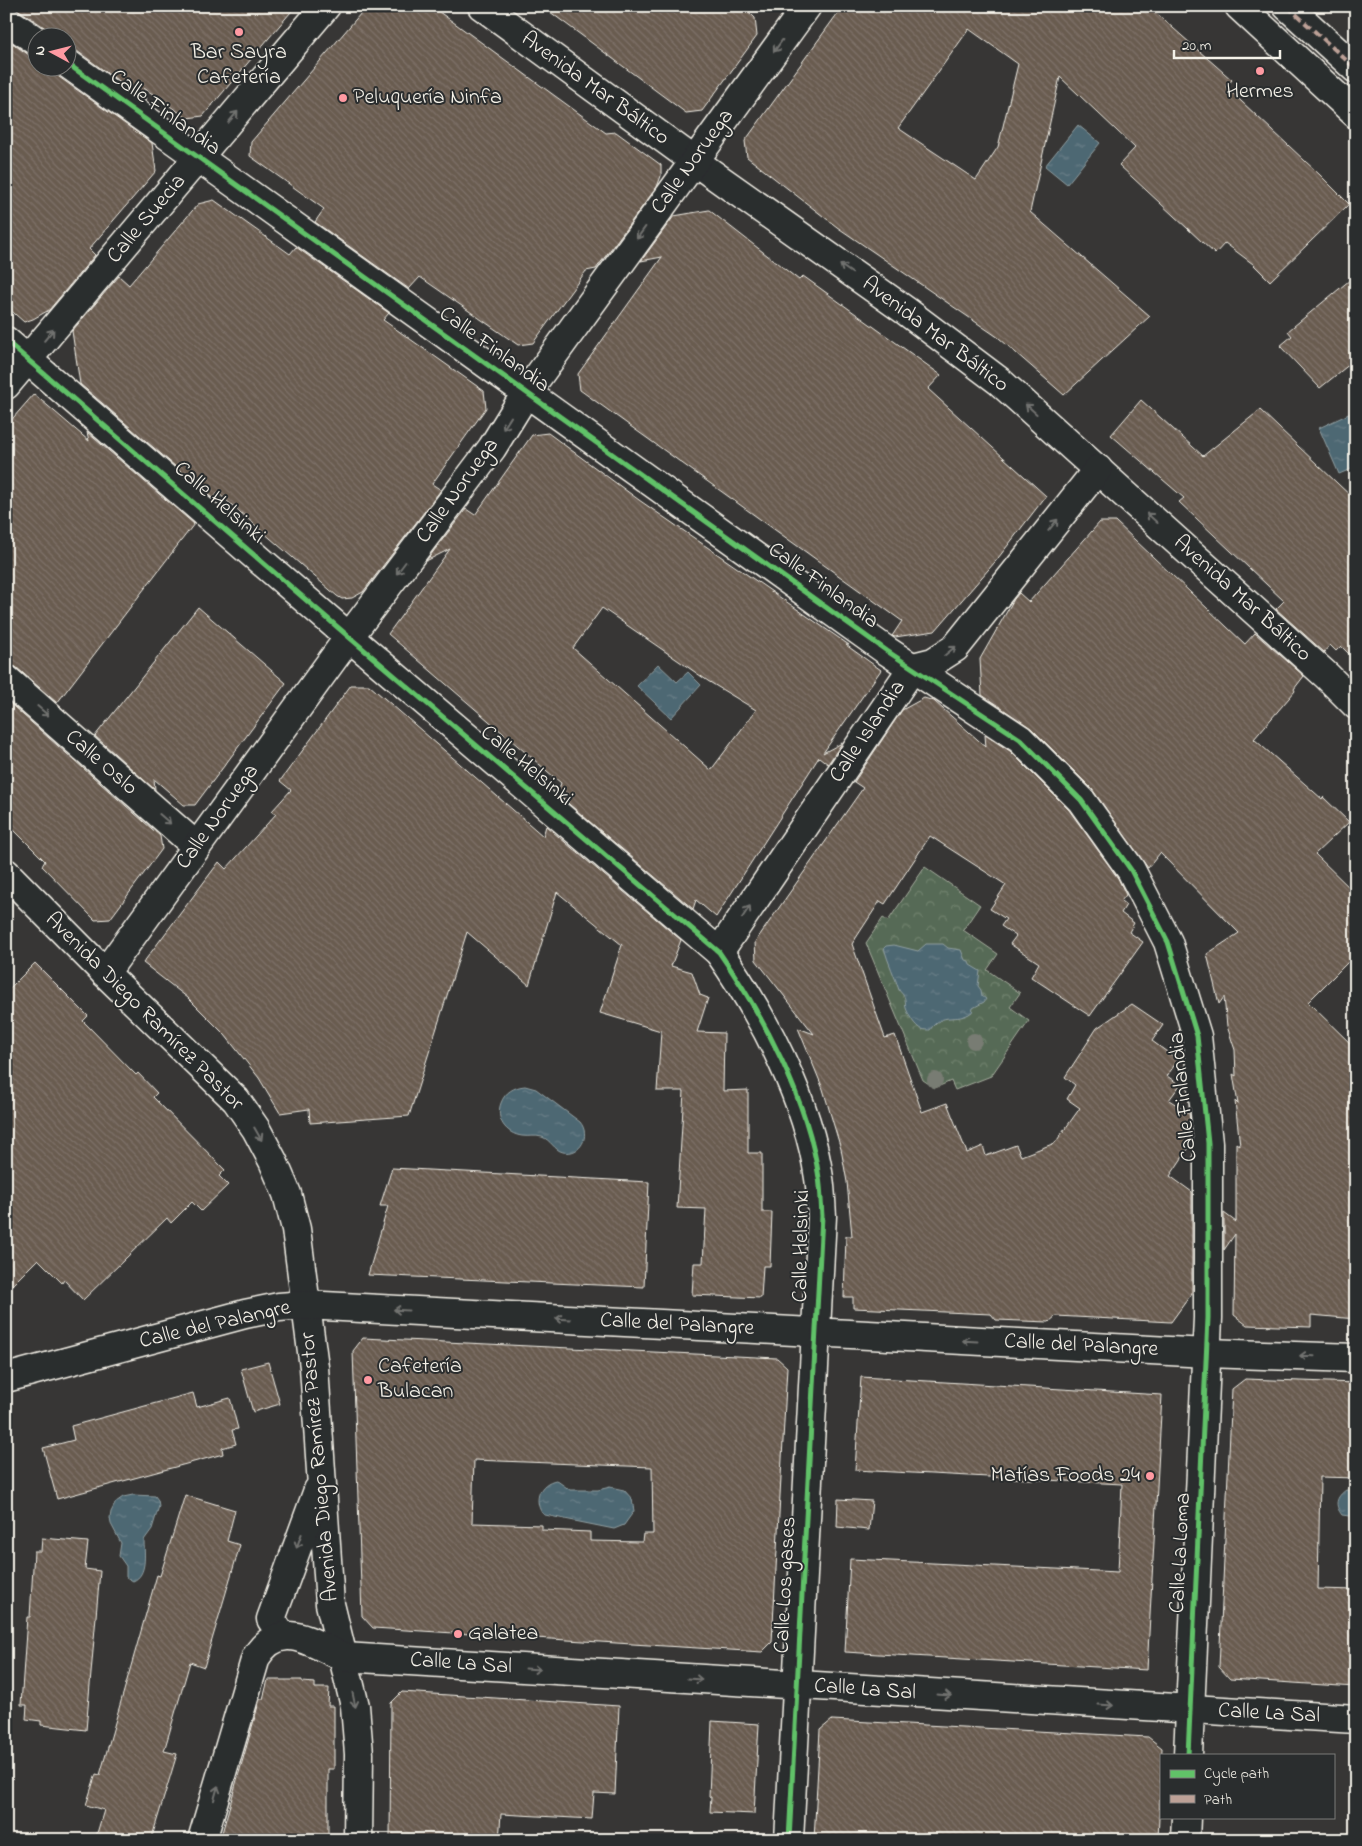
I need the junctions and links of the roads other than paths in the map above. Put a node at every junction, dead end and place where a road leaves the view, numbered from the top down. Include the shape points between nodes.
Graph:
1 (326, 6) edge
2 (482, 6) edge
3 (1239, 6) edge
4 (1287, 6) edge
5 (797, 10) edge
6 (6, 20) edge
7 (28, 35) edge
8 (1356, 69) edge
9 (78, 71) edge
10 (1356, 114) edge
11 (199, 158) junction
12 (694, 160) junction
13 (6, 341) edge
14 (28, 360) junction
15 (6, 385) edge
16 (526, 393) junction
17 (1098, 469) junction
18 (349, 637) junction
19 (912, 667) junction
20 (6, 679) edge
21 (1356, 705) edge
22 (196, 846) junction
23 (6, 873) edge
24 (719, 952) junction
25 (105, 973) junction
26 (305, 1305) junction
27 (815, 1332) junction
28 (1207, 1353) junction
29 (1356, 1358) edge
30 (6, 1378) edge
31 (322, 1479) junction
32 (282, 1636) junction
33 (344, 1657) junction
34 (797, 1686) junction
35 (1190, 1710) junction
36 (1356, 1719) edge
37 (1188, 1754) edge
38 (1186, 1818) edge
39 (202, 1840) edge
40 (358, 1840) edge
41 (789, 1840) edge
42 (1185, 1840) edge

11 -> 1 street, Calle Suecia
2 - 12 street, Avenida Mar Báltico
3 - 10 street
4 - 8 street
5 -> 12 street, Calle Noruega
6 - 7 street
9 - 11 street, Calle Finlandia
14 -> 11 street, Calle Suecia
11 - 16 street, Calle Finlandia
12 -> 16 street, Calle Noruega
17 -> 12 street, Avenida Mar Báltico via 999,381
13 - 14 street, Calle Helsinki
14 - 15 street, Calle Suecia
14 - 18 street, Calle Helsinki
16 -> 18 street, Calle Noruega via 492,448
16 - 19 street, Calle Finlandia
19 -> 17 street, Calle Islandia via 933,662 955,648
21 -> 17 street, Avenida Mar Báltico
18 - 22 street, Calle Noruega
18 - 24 street, Calle Helsinki
24 -> 19 street, Calle Islandia
19 - 28 street, Calle Finlandia via 1020,739 1081,800 1131,870 1168,942 1197,1036 1208,1143
20 -> 22 street, Calle Oslo
22 - 25 street, Calle Noruega
23 - 25 street, Avenida Diego Ramírez Pastor
24 - 27 street, Calle Helsinki via 763,1021 797,1098 810,1138 819,1177 822,1216
25 -> 26 street, Avenida Diego Ramírez Pastor via 236,1100 256,1129 287,1194 296,1229
27 -> 26 street, Calle del Palangre
26 - 30 street, Calle del Palangre via 245,1314
26 - 31 street, Avenida Diego Ramírez Pastor via 314,1367
28 -> 27 street, Calle del Palangre
27 - 34 street, Calle Los gases
29 -> 28 street, Calle del Palangre
28 - 35 street, Calle La Loma
31 -> 32 street via 271,1619
31 - 33 street, Avenida Diego Ramírez Pastor via 330,1604
32 - 33 street, Calle La Sal via 304,1638
39 -> 32 street via 256,1657 266,1644
33 -> 34 street, Calle La Sal
33 -> 40 street, Avenida Diego Ramírez Pastor via 355,1706 359,1754
34 -> 35 street, Calle La Sal
34 - 41 street, Calle Los gases
35 - 36 street, Calle La Sal
35 - 37 street, Calle La Loma
38 - 42 street

